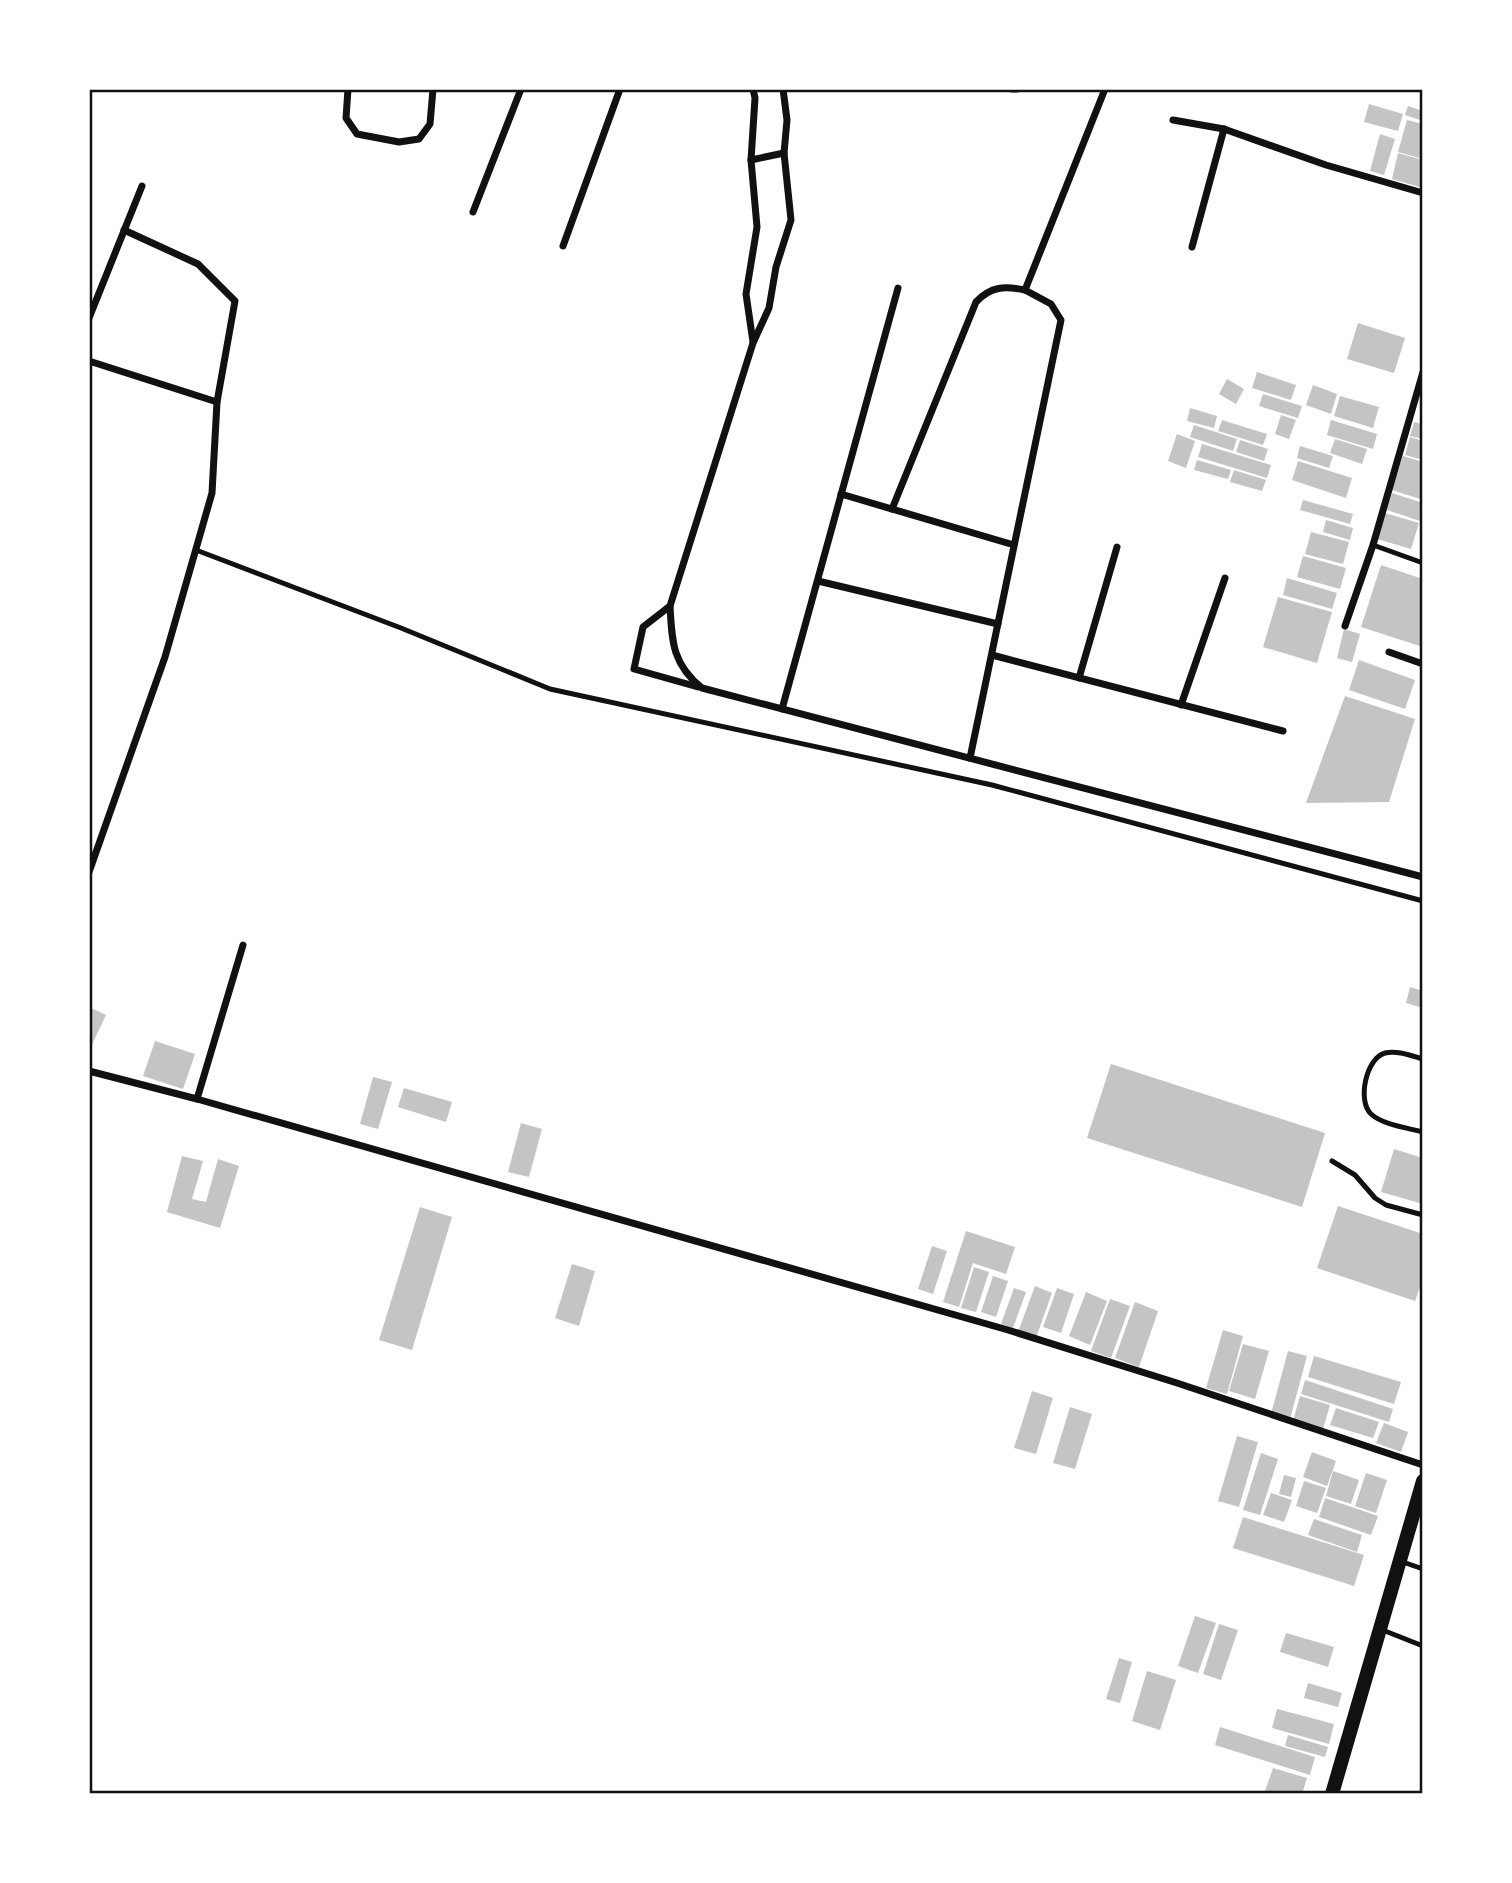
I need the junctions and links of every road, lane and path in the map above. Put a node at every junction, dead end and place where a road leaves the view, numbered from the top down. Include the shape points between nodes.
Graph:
1 (348, 89) edge
2 (433, 89) edge
3 (521, 89) edge
4 (620, 89) edge
5 (753, 89) edge
6 (783, 89) edge
7 (1105, 89) edge
8 (1172, 120) dead end
9 (1224, 129) junction
10 (784, 153) junction
11 (751, 160) junction
12 (142, 186) dead end
13 (1423, 192) edge
14 (473, 212) dead end
15 (124, 230) junction
16 (563, 246) dead end
17 (1192, 247) dead end
18 (898, 288) dead end
19 (1025, 290) junction
20 (89, 318) edge
21 (753, 343) junction
22 (89, 361) edge
23 (1423, 372) edge
24 (217, 402) junction
25 (841, 494) junction
26 (892, 509) junction
27 (1014, 545) junction
28 (1373, 545) junction
29 (1117, 547) dead end
30 (195, 550) junction
31 (1423, 563) edge
32 (1225, 578) dead end
33 (818, 581) junction
34 (670, 606) junction
35 (998, 624) junction
36 (1345, 626) dead end
37 (1389, 652) dead end
38 (992, 655) junction
39 (1423, 664) edge
40 (1079, 678) junction
41 (702, 688) junction
42 (1181, 705) junction
43 (782, 709) junction
44 (1283, 731) dead end
45 (970, 758) junction
46 (89, 872) edge
47 (1423, 877) edge
48 (1423, 901) edge
49 (243, 945) dead end
50 (1423, 1059) edge
51 (89, 1071) edge
52 (197, 1100) junction
53 (1423, 1132) edge
54 (1332, 1161) dead end
55 (1423, 1215) edge
56 (1423, 1465) edge
57 (1423, 1481) edge
58 (1400, 1561) junction
59 (1423, 1569) edge
60 (1378, 1629) junction
61 (1423, 1646) edge
62 (1332, 1794) edge

1 - 2 street via 346,118 358,134 400,142 419,139 430,124
3 - 14 street
4 - 16 street
5 - 11 street
6 - 10 street via 788,120
7 - 19 street
8 - 9 street
9 - 13 street via 1326,165
9 - 17 street
10 - 11 street
10 - 21 street via 791,220 769,308
11 - 21 street via 757,228 746,294
12 - 15 street
15 - 20 street
15 - 24 street via 198,264 235,301
18 - 25 street
19 - 26 street via 1004,286 985,292 976,302
19 - 27 street via 1051,304 1061,320
21 - 34 street
22 - 24 street
23 - 28 street
24 - 30 street via 212,493
25 - 26 street
25 - 33 street
26 - 27 street
27 - 35 street
28 - 31 lane
28 - 36 street
29 - 40 street
30 - 46 street via 165,657
30 - 48 lane via 550,689 992,785
32 - 42 street
33 - 35 street
33 - 43 street
34 - 41 street via 672,641 685,675
34 - 41 street via 643,627 634,668
35 - 38 street
37 - 39 street
38 - 40 street
38 - 45 street
40 - 42 street
41 - 43 street
42 - 44 street
43 - 45 street
45 - 47 street
49 - 52 street
50 - 53 lane via 1384,1053 1374,1060 1365,1079 1363,1102 1371,1114
51 - 52 street
52 - 56 street via 1008,1330
54 - 55 lane via 1355,1175 1386,1205
57 - 58 main road
58 - 59 lane
58 - 60 main road
60 - 61 lane
60 - 62 main road

